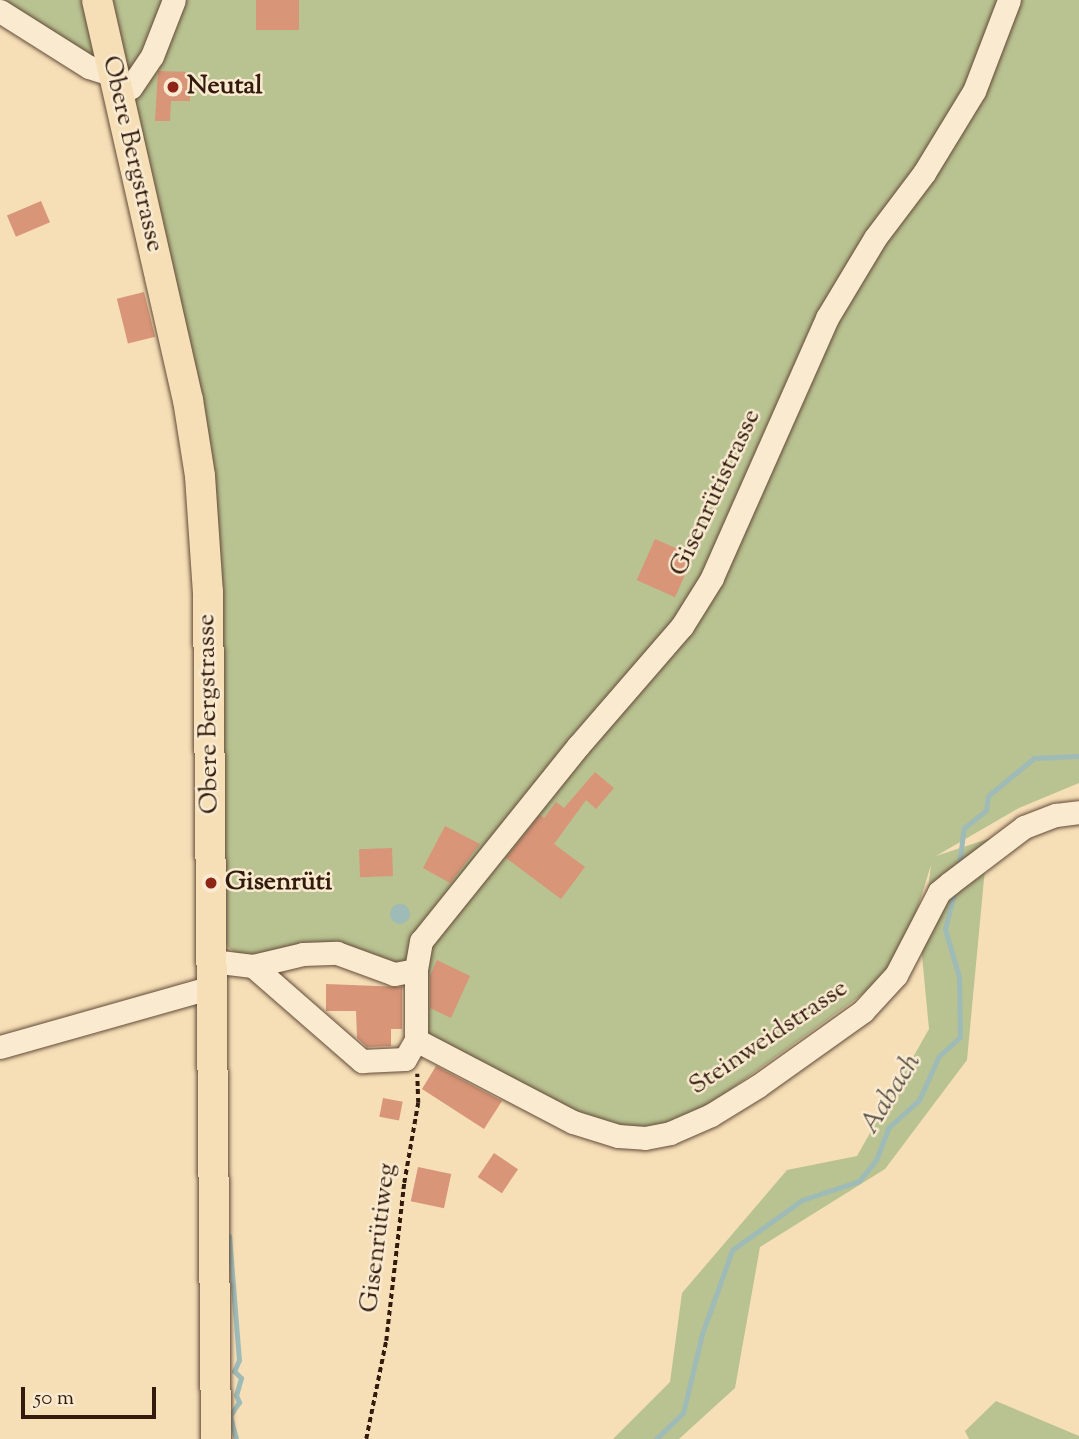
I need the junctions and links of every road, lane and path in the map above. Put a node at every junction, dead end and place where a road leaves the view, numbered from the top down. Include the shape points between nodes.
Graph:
1 (97, 0) edge
2 (174, 0) edge
3 (1009, 0) edge
4 (0, 11) edge
5 (116, 85) junction
6 (1079, 812) edge
7 (253, 966) junction
8 (416, 970) junction
9 (212, 974) junction
10 (416, 1040) junction
11 (0, 1047) edge
12 (216, 1439) edge
13 (366, 1439) edge

1 - 5 main road, Obere Bergstrasse
2 - 5 street via 152,56 131,87
3 - 8 street, Gisenrütistrasse via 967,103 827,318 712,578 682,626 578,746 421,941
4 - 5 street
5 - 9 main road, Obere Bergstrasse via 188,400 200,476 208,592
6 - 10 street, Steinweidstrasse via 1024,827 950,883 939,892 896,975 863,1011 758,1086 670,1133 645,1138 618,1136 573,1122
7 - 8 street via 303,954 337,953 394,974
7 - 9 street
7 - 10 street via 362,1061 405,1059
8 - 10 street
9 - 11 street
9 - 12 main road, Obere Bergstrasse
10 - 13 path, Gisenrütiweg via 418,1103 386,1341

